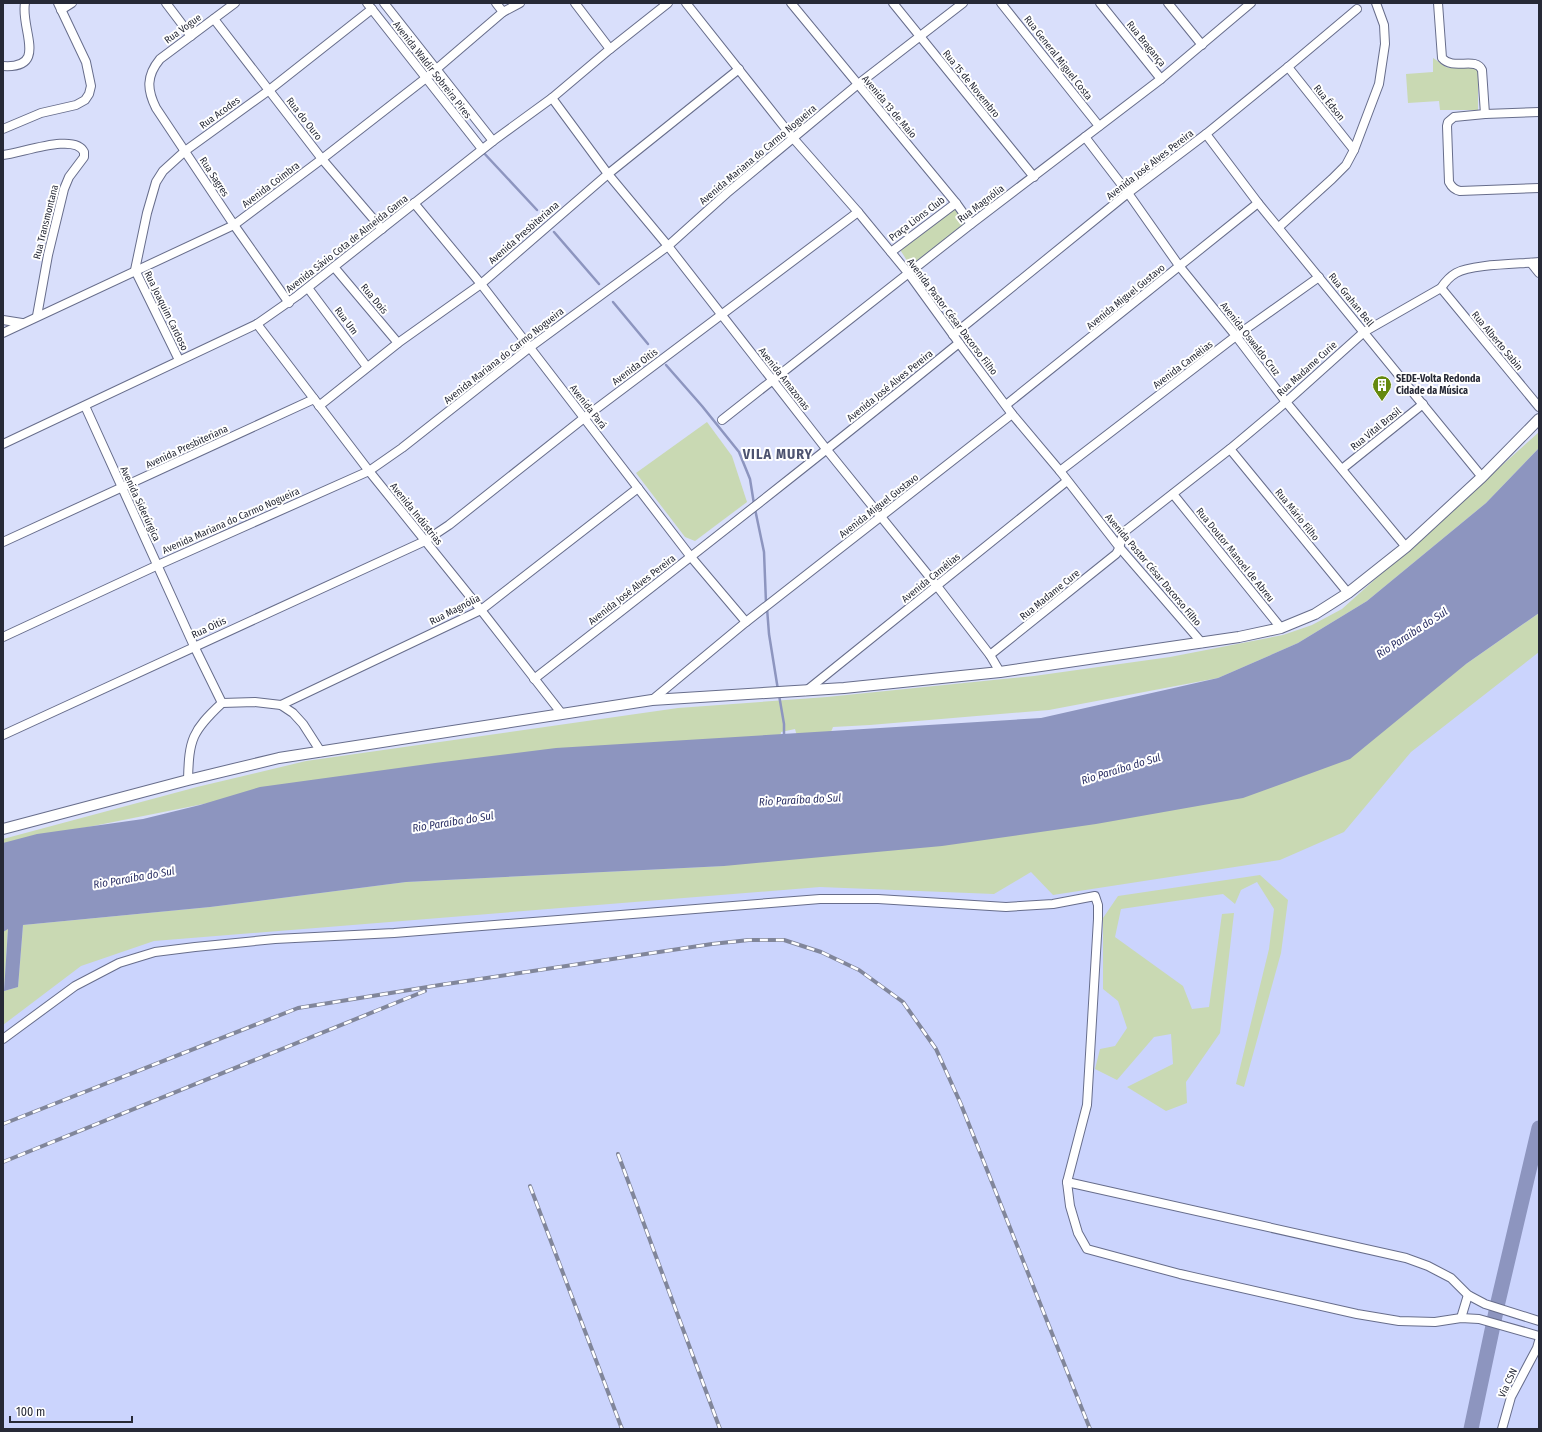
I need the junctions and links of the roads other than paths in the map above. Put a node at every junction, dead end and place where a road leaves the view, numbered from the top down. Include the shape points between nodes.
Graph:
1 (25, 3) edge
2 (72, 3) edge
3 (166, 3) edge
4 (234, 3) edge
5 (384, 3) edge
6 (496, 3) edge
7 (520, 3) edge
8 (575, 3) edge
9 (668, 3) edge
10 (686, 3) edge
11 (791, 3) edge
12 (893, 3) edge
13 (963, 3) edge
14 (1001, 3) edge
15 (1100, 3) edge
16 (1168, 3) edge
17 (1251, 3) edge
18 (1376, 3) edge
19 (1438, 3) edge
20 (369, 6) edge
21 (59, 7) edge
22 (1357, 9) dead end
23 (503, 12) junction
24 (214, 19) junction
25 (191, 36) junction
26 (920, 37) junction
27 (1202, 45) junction
28 (610, 49) junction
29 (3, 66) edge
30 (1288, 67) junction
31 (437, 69) junction
32 (739, 69) junction
33 (150, 77) joint
34 (426, 78) junction
35 (1161, 78) junction
36 (857, 85) junction
37 (268, 91) junction
38 (552, 98) junction
39 (1539, 112) edge
40 (1485, 114) junction
41 (1099, 126) junction
42 (3, 130) edge
43 (1206, 134) junction
44 (1085, 137) junction
45 (793, 138) junction
46 (493, 140) junction
47 (482, 149) junction
48 (1354, 150) junction
49 (185, 151) junction
50 (3, 154) edge
51 (322, 159) junction
52 (608, 174) junction
53 (1034, 176) junction
54 (1539, 188) edge
55 (1128, 193) junction
56 (414, 203) junction
57 (956, 203) junction
58 (1258, 203) junction
59 (858, 212) junction
60 (971, 224) junction
61 (234, 225) junction
62 (1279, 227) junction
63 (382, 229) junction
64 (668, 246) junction
65 (891, 252) junction
66 (1535, 263) edge
67 (1180, 266) junction
68 (334, 267) junction
69 (136, 270) junction
70 (1539, 273) edge
71 (909, 274) junction
72 (1319, 277) junction
73 (481, 284) junction
74 (308, 288) junction
75 (1440, 288) junction
76 (288, 303) junction
77 (722, 314) junction
78 (37, 316) junction
79 (3, 320) edge
80 (22, 323) junction
81 (257, 324) junction
82 (1364, 332) junction
83 (3, 333) edge
84 (953, 335) junction
85 (1236, 336) junction
86 (398, 343) junction
87 (959, 344) junction
88 (529, 348) junction
89 (179, 360) junction
90 (367, 367) junction
91 (772, 381) junction
92 (1286, 402) junction
93 (316, 403) junction
94 (1423, 404) junction
95 (1006, 405) junction
96 (85, 406) junction
97 (1539, 407) edge
98 (1012, 414) junction
99 (584, 418) junction
100 (722, 420) dead end
101 (1539, 420) edge
102 (3, 444) edge
103 (1230, 449) junction
104 (827, 450) junction
105 (1342, 469) junction
106 (369, 471) junction
107 (1060, 471) junction
108 (1482, 477) junction
109 (1067, 481) junction
110 (122, 488) junction
111 (638, 488) junction
112 (1173, 494) junction
113 (881, 516) junction
114 (425, 540) junction
115 (3, 542) edge
116 (1406, 547) junction
117 (1120, 548) junction
118 (691, 557) junction
119 (158, 565) junction
120 (937, 586) junction
121 (1348, 593) junction
122 (481, 610) junction
123 (746, 622) junction
124 (1281, 628) junction
125 (3, 637) edge
126 (1202, 643) junction
127 (194, 646) junction
128 (990, 655) junction
129 (1000, 672) junction
130 (534, 679) junction
131 (806, 691) junction
132 (652, 700) junction
133 (222, 704) junction
134 (281, 705) junction
135 (562, 714) junction
136 (3, 735) edge
137 (321, 752) junction
138 (188, 780) junction
139 (3, 829) edge
140 (3, 1039) edge
141 (1067, 1182) junction
142 (1468, 1295) junction
143 (1462, 1318) junction
144 (1539, 1321) edge
145 (1539, 1336) edge
146 (1538, 1344) edge
147 (1502, 1429) edge

1 - 29 street via 24,21 30,54 28,59 17,66
2 - 21 street
3 - 25 street
4 - 24 street, Rua Vogue
5 - 31 street, Avenida Waldir Sobreira Pires
6 - 23 street
7 - 23 street, Avenida Coimbra
8 - 28 street
9 - 28 street, Avenida Sávio Cota de Almeida Gama
10 - 32 street, Avenida Pastor César Dacorso Filho
11 - 36 street, Avenida 13 de Maio
12 - 26 street, Rua 15 de Novembro
13 - 26 street, Avenida Mariana do Carmo Nogueira
14 - 41 street, Rua General Miguel Costa
15 - 35 street, Rua Bragança
16 - 27 street
17 - 27 street, Rua Magnólia
18 - 48 street via 1384,25 1385,44 1379,84
19 - 40 street via 1442,58 1450,64 1481,66
20 - 34 street, Avenida Waldir Sobreira Pires
20 - 37 street, Rua Acodes
21 - 42 street via 86,62 91,86 89,94 76,105 41,113
22 - 30 street, Avenida José Alves Pereira
23 - 31 street, Avenida Coimbra
24 - 25 street, Rua Vogue
24 - 37 street, Rua do Ouro
25 - 33 street, Rua Vogue via 160,59
26 - 36 street, Avenida Mariana do Carmo Nogueira
26 - 53 street, Rua 15 de Novembro
27 - 35 street, Rua Magnólia
28 - 38 street, Avenida Sávio Cota de Almeida Gama
30 - 43 street, Avenida José Alves Pereira
30 - 48 street, Rua Édson
31 - 34 street, Avenida Coimbra
31 - 46 street, Avenida Waldir Sobreira Pires
32 - 45 street, Avenida Pastor César Dacorso Filho
32 - 52 street, Avenida Presbiteriana
33 - 49 street, Rua Sagres via 149,92 156,108
34 - 47 street, Avenida Waldir Sobreira Pires
34 - 51 street, Avenida Coimbra
35 - 41 street, Rua Magnólia
36 - 45 street, Avenida Mariana do Carmo Nogueira
36 - 57 street, Avenida 13 de Maio
37 - 49 street, Rua Acodes
37 - 51 street, Rua do Ouro
38 - 46 street, Avenida Sávio Cota de Almeida Gama
38 - 52 street, Avenida Amazonas
39 - 40 street
40 - 54 street via 1454,117 1448,122 1451,187 1460,191
41 - 44 street, Rua Magnólia
43 - 55 street, Avenida José Alves Pereira
43 - 58 street, Rua Grahan Bell
44 - 53 street, Rua Magnólia
44 - 55 street, Avenida Oswaldo Cruz
45 - 59 street, Avenida Pastor César Dacorso Filho
45 - 64 street, Avenida Mariana do Carmo Nogueira
46 - 47 street, Avenida Sávio Cota de Almeida Gama
47 - 56 street, Avenida Sávio Cota de Almeida Gama
48 - 62 street via 1346,164 1332,179
49 - 61 street, Rua Sagres
49 - 69 street, Rua Acodes via 163,171 156,182
50 - 78 street, Rua Transmontana via 59,143 80,147 84,152 84,158 69,177 64,189 48,254
51 - 61 street, Avenida Coimbra
51 - 63 street, Rua do Ouro
52 - 64 street, Avenida Amazonas
52 - 73 street, Avenida Presbiteriana
53 - 60 street, Rua Magnólia
55 - 67 street, Avenida Oswaldo Cruz
55 - 84 street, Avenida José Alves Pereira
56 - 63 street, Avenida Sávio Cota de Almeida Gama
56 - 73 street, Avenida Pará
57 - 60 street, Avenida 13 de Maio
57 - 65 street, Praça Lions Club
58 - 62 street, Rua Grahan Bell
58 - 67 street, Avenida Miguel Gustavo
59 - 65 street, Avenida Pastor César Dacorso Filho
59 - 77 street, Avenida Oitis
60 - 71 street, Rua Magnólia
61 - 69 street, Avenida Coimbra
61 - 76 street, Rua Sagres
62 - 72 street, Rua Grahan Bell
63 - 68 street, Avenida Sávio Cota de Almeida Gama
64 - 77 street, Avenida Amazonas
64 - 88 street, Avenida Mariana do Carmo Nogueira
65 - 71 street, Avenida Pastor César Dacorso Filho
66 - 70 street
66 - 75 street, Rua Madame Curie via 1470,268 1457,272
67 - 85 street, Avenida Oswaldo Cruz
67 - 95 street, Avenida Miguel Gustavo
68 - 74 street, Avenida Sávio Cota de Almeida Gama
68 - 86 street, Rua Dois
69 - 78 street, Avenida Coimbra
69 - 89 street, Rua Joaquim Cardoso
71 - 84 street, Avenida Pastor César Dacorso Filho
71 - 91 street, Rua Magnólia
72 - 82 street, Rua Grahan Bell
72 - 85 street, Avenida Camélias
73 - 86 street, Avenida Presbiteriana
73 - 88 street, Avenida Pará
74 - 76 street, Avenida Sávio Cota de Almeida Gama
74 - 90 street, Rua Um
75 - 82 street, Rua Madame Curie
75 - 97 street, Rua Alberto Sabin
76 - 81 street, Avenida Sávio Cota de Almeida Gama
77 - 91 street, Avenida Amazonas
77 - 99 street, Avenida Oitis
78 - 80 street, Avenida Coimbra
79 - 80 street
80 - 83 street, Avenida Coimbra
81 - 89 street, Avenida Sávio Cota de Almeida Gama
81 - 93 street, Avenida Indústrias
82 - 92 street, Rua Madame Curie
82 - 94 street, Rua Grahan Bell
84 - 87 street, Avenida Pastor César Dacorso Filho
85 - 92 street, Avenida Oswaldo Cruz
85 - 107 street, Avenida Camélias
86 - 90 street, Avenida Presbiteriana
87 - 95 street, Avenida Pastor César Dacorso Filho
87 - 104 street, Avenida José Alves Pereira
88 - 99 street, Avenida Pará
88 - 106 street, Avenida Mariana do Carmo Nogueira
89 - 96 street, Avenida Sávio Cota de Almeida Gama
90 - 93 street, Avenida Presbiteriana
91 - 100 street, Rua Magnólia
91 - 104 street, Avenida Amazonas
92 - 103 street, Rua Madame Curie
92 - 105 street, Avenida Oswaldo Cruz
93 - 106 street, Avenida Indústrias
93 - 110 street, Avenida Presbiteriana
94 - 105 street, Rua Vital Brasil
94 - 108 street, Rua Grahan Bell
95 - 98 street, Avenida Pastor César Dacorso Filho
96 - 102 street, Avenida Sávio Cota de Almeida Gama
96 - 110 street, Avenida Siderúrgica
98 - 107 street, Avenida Pastor César Dacorso Filho
98 - 113 street, Avenida Miguel Gustavo
99 - 111 street, Avenida Pará
99 - 114 street, Avenida Oitis via 449,525
101 - 108 main road
103 - 112 street, Rua Madame Curie
103 - 121 street, Rua Mário Filho
104 - 113 street, Avenida Amazonas
104 - 118 street, Avenida José Alves Pereira
105 - 116 street, Avenida Oswaldo Cruz
106 - 114 street, Avenida Indústrias
106 - 119 street, Avenida Mariana do Carmo Nogueira
107 - 109 street, Avenida Pastor César Dacorso Filho
108 - 116 main road
109 - 117 street, Avenida Pastor César Dacorso Filho
109 - 120 street, Avenida Camélias
110 - 115 street, Avenida Presbiteriana
110 - 119 street, Avenida Siderúrgica
111 - 118 street, Avenida Pará
111 - 122 street, Rua Magnólia
112 - 117 street, Rua Madame Curie via 1124,532
112 - 124 street, Rua Doutor Manoel de Abreu
113 - 120 street, Avenida Amazonas
113 - 123 street, Avenida Miguel Gustavo
114 - 122 street, Avenida Indústrias
114 - 127 street, Rua Oitis
116 - 121 main road
117 - 126 street, Avenida Pastor César Dacorso Filho
117 - 128 street, Rua Madame Cure via 1116,554
118 - 123 street, Avenida Pará
118 - 130 street, Avenida José Alves Pereira
119 - 125 street, Avenida Mariana do Carmo Nogueira
119 - 127 street, Avenida Siderúrgica
120 - 128 street, Avenida Amazonas
120 - 131 street, Avenida Camélias
121 - 124 main road via 1315,614
122 - 130 street, Avenida Indústrias
122 - 134 street, Rua Magnólia
123 - 132 street
124 - 126 main road
126 - 129 main road
127 - 133 street, Avenida Siderúrgica
127 - 136 street, Rua Oitis
128 - 129 street, Avenida Amazonas
129 - 131 main road
130 - 135 street, Avenida Indústrias
131 - 132 main road
132 - 135 main road
133 - 134 street via 255,702
133 - 138 street via 204,720 190,745
134 - 137 street via 303,724
135 - 137 main road
137 - 138 main road via 279,758
138 - 139 main road
140 - 141 street via 75,986 119,964 154,952 275,939 394,933 820,899 878,898 1006,907 1053,904 1095,896 1098,919 1086,1105
141 - 142 street via 1406,1258 1451,1278
141 - 143 street via 1070,1206 1078,1233 1087,1249 1187,1276 1357,1314 1399,1321 1435,1322
142 - 143 street
142 - 144 street via 1485,1304
143 - 145 street via 1479,1319
146 - 147 street, Via CSN via 1511,1397

